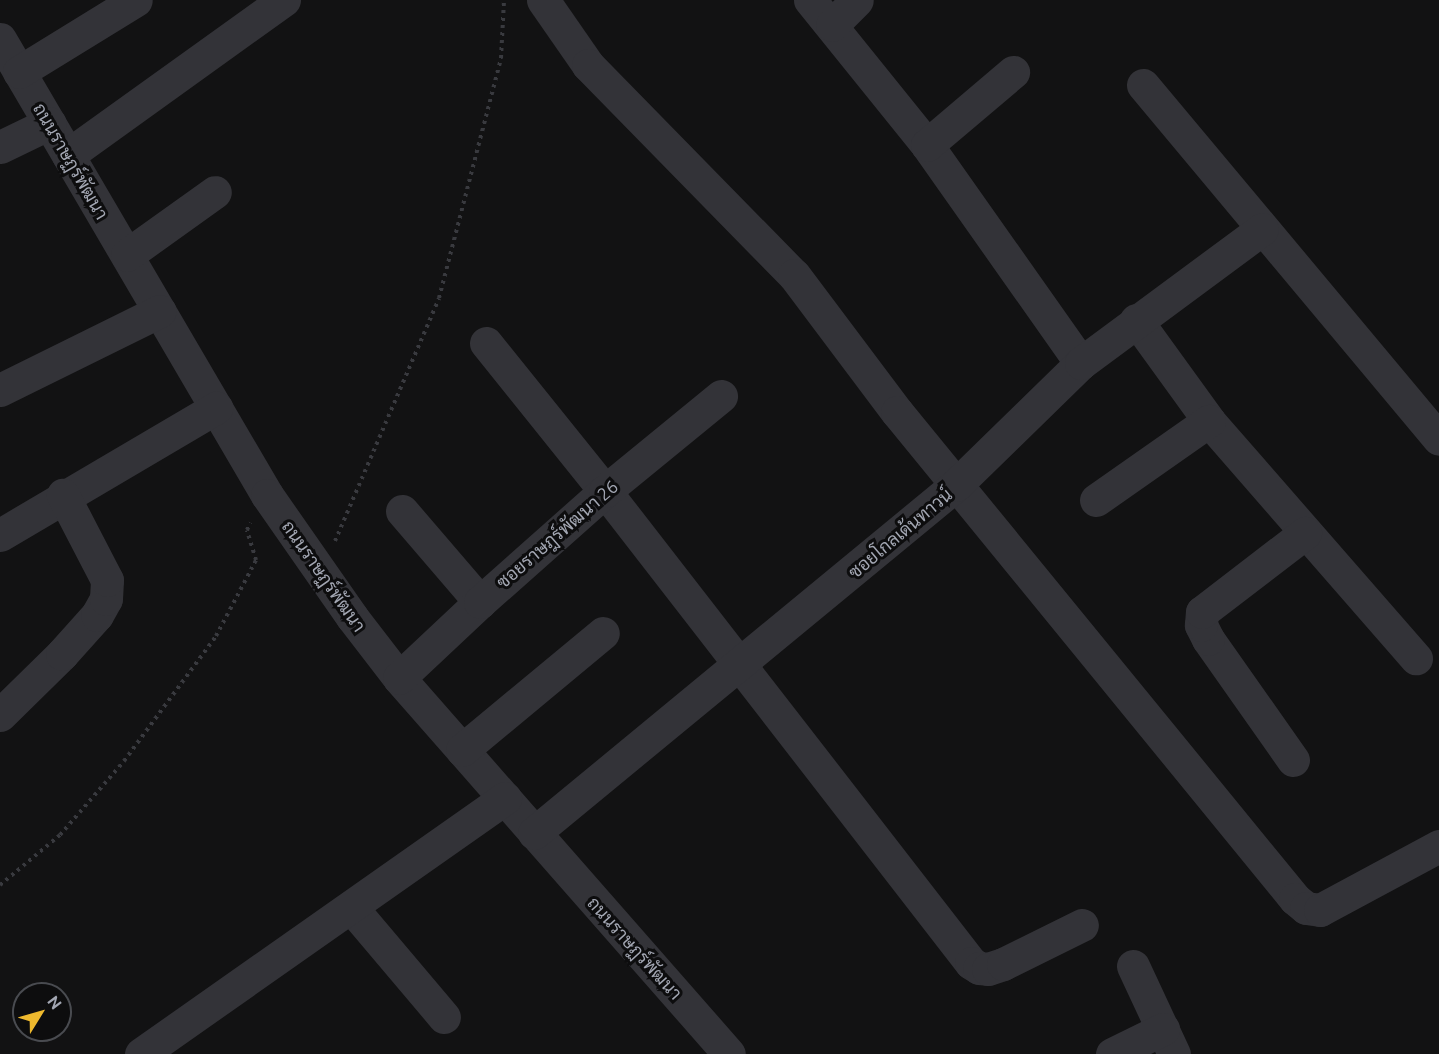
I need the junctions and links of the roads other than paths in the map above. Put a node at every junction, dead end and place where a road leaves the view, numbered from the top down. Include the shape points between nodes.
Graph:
1 (136, 0) edge
2 (284, 0) edge
3 (543, 0) edge
4 (810, 0) edge
5 (857, 0) edge
6 (832, 25) junction
7 (0, 39) edge
8 (19, 72) junction
9 (1013, 72) dead end
10 (1143, 85) dead end
11 (50, 123) junction
12 (927, 145) junction
13 (0, 147) edge
14 (68, 155) junction
15 (215, 192) dead end
16 (1262, 229) junction
17 (127, 255) junction
18 (160, 311) junction
19 (1136, 320) junction
20 (486, 343) dead end
21 (1081, 363) junction
22 (0, 390) edge
23 (721, 396) dead end
24 (216, 408) junction
25 (1209, 421) junction
26 (1439, 439) edge
27 (956, 485) junction
28 (606, 491) junction
29 (63, 495) junction
30 (1096, 500) dead end
31 (402, 511) dead end
32 (1305, 532) junction
33 (0, 535) edge
34 (480, 602) junction
35 (603, 633) dead end
36 (1416, 658) dead end
37 (740, 665) junction
38 (399, 678) junction
39 (0, 715) edge
40 (462, 750) junction
41 (1293, 760) dead end
42 (506, 798) junction
43 (534, 833) junction
44 (1439, 846) edge
45 (351, 907) junction
46 (1082, 925) dead end
47 (1133, 966) dead end
48 (444, 1017) dead end
49 (1168, 1041) edge
50 (141, 1054) edge
51 (729, 1054) edge
52 (1112, 1054) edge

1 - 8 street
2 - 14 street
3 - 27 street via 588,65 794,276
4 - 6 street
5 - 6 street
6 - 12 street
7 - 8 street, ถนนราษฏร์พัฒนา
8 - 11 street, ถนนราษฏร์พัฒนา
9 - 12 street
10 - 16 street
11 - 13 street
11 - 14 street, ถนนราษฏร์พัฒนา
12 - 21 street
14 - 17 street, ถนนราษฏร์พัฒนา
15 - 17 street
16 - 19 street, ซอยโกลเด้นทาวน์
16 - 26 street
17 - 18 street, ถนนราษฏร์พัฒนา
18 - 22 street
18 - 24 street, ถนนราษฏร์พัฒนา
19 - 21 street, ซอยโกลเด้นทาวน์
19 - 25 street
20 - 28 street
21 - 27 street, ซอยโกลเด้นทาวน์
23 - 28 street, ซอยราษฎร์พัฒนา 26
24 - 29 street
24 - 38 street, ถนนราษฏร์พัฒนา via 267,495
25 - 30 street
25 - 32 street
27 - 37 street, ซอยโกลเด้นทาวน์
27 - 44 street via 1200,785 1306,908 1320,910 1335,904
28 - 34 street, ซอยราษฎร์พัฒนา 26
28 - 37 street
29 - 33 street
29 - 39 street via 107,580 106,599 62,654
31 - 34 street
32 - 36 street
32 - 41 street via 1210,604 1201,618 1208,639
34 - 38 street, ซอยราษฎร์พัฒนา 26
35 - 40 street
37 - 43 street, ซอยโกลเด้นทาวน์
37 - 46 street via 971,963 988,969 1003,964
38 - 40 street, ถนนราษฏร์พัฒนา
40 - 42 street, ถนนราษฏร์พัฒนา
42 - 43 street, ถนนราษฏร์พัฒนา
42 - 45 street
43 - 51 street, ถนนราษฏร์พัฒนา
45 - 48 street
45 - 50 street
47 - 49 street
49 - 52 street

